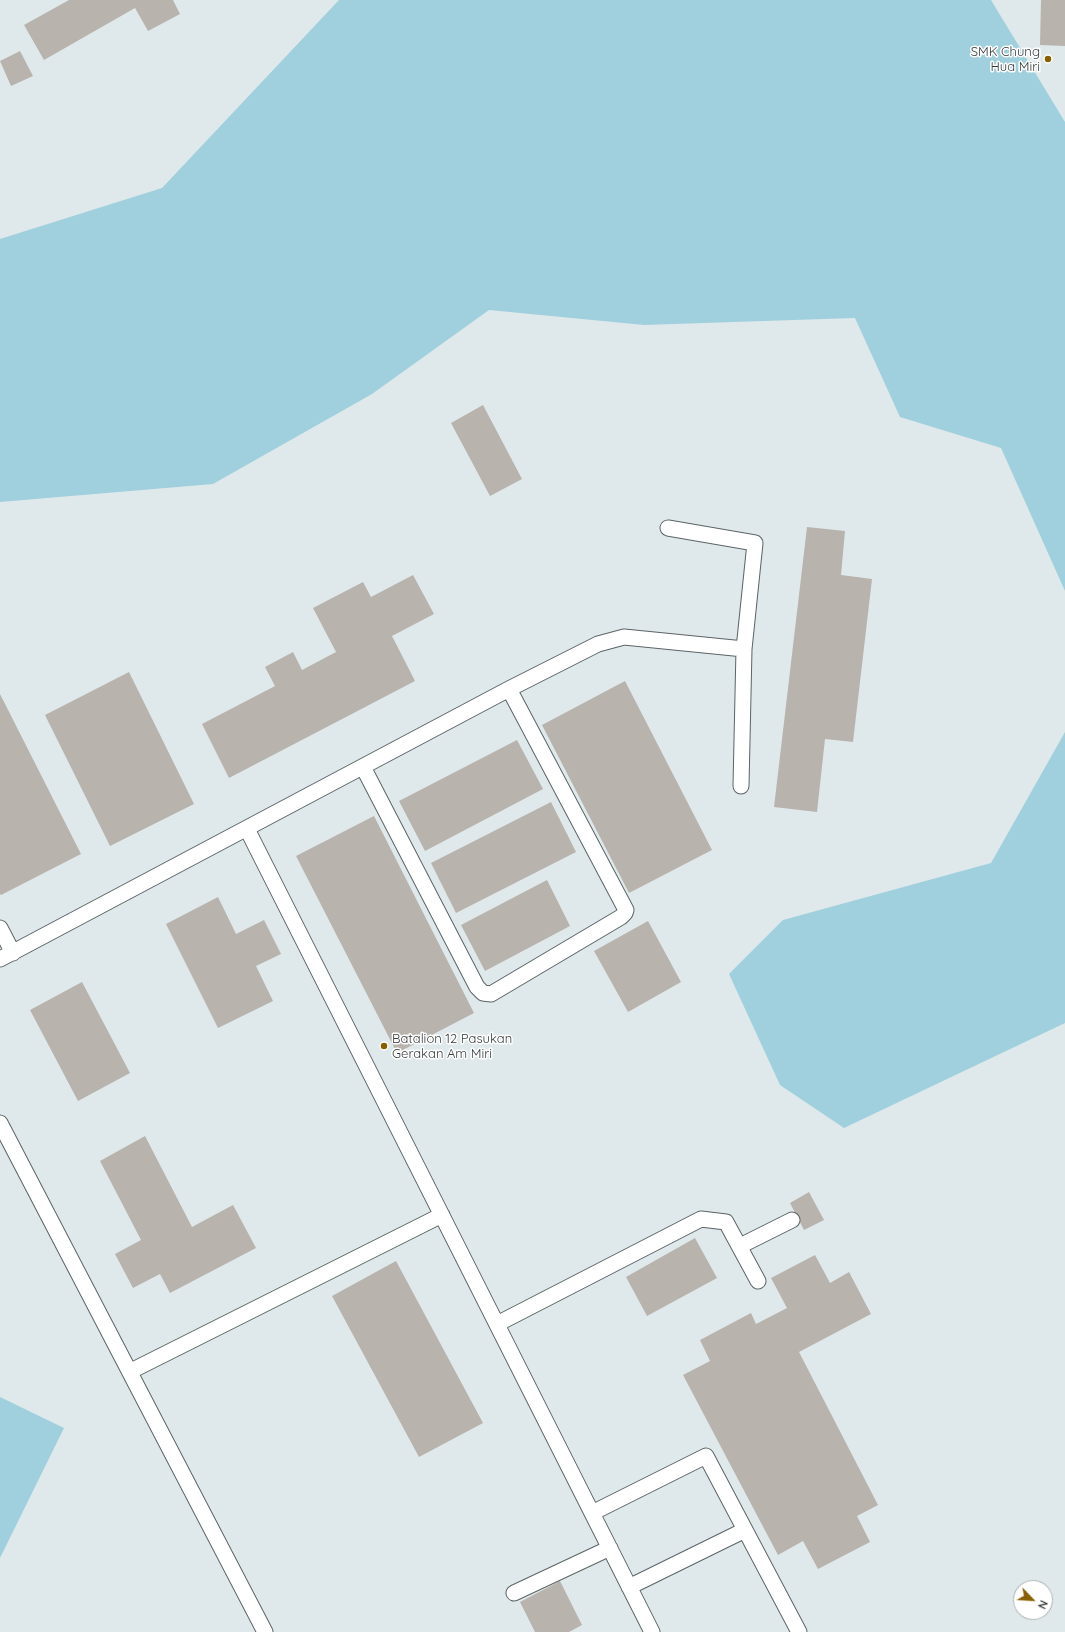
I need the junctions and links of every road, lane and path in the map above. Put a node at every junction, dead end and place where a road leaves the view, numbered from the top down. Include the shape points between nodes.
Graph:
1 (668, 528) dead end
2 (744, 649) junction
3 (509, 689) junction
4 (363, 767) junction
5 (741, 786) dead end
6 (247, 829) junction
7 (0, 928) edge
8 (6, 956) edge
9 (0, 1124) edge
10 (442, 1215) junction
11 (792, 1220) dead end
12 (740, 1246) junction
13 (758, 1281) dead end
14 (497, 1324) junction
15 (131, 1371) junction
16 (592, 1513) junction
17 (745, 1530) junction
18 (610, 1548) junction
19 (630, 1587) junction
20 (514, 1593) dead end
21 (265, 1632) edge
22 (652, 1632) edge
23 (799, 1632) edge

1 - 2 lane via 755,542
2 - 3 lane via 624,637 598,644
2 - 5 lane
3 - 4 lane
3 - 4 lane via 626,910 621,917 491,994 483,993 477,987
4 - 6 lane
6 - 8 lane
6 - 10 lane
7 - 8 lane
9 - 15 lane
10 - 14 lane
10 - 15 lane
11 - 12 lane
12 - 13 lane
12 - 14 lane via 726,1222 701,1219
14 - 16 lane
15 - 21 lane
16 - 17 lane via 706,1456
16 - 18 lane
17 - 19 lane
17 - 23 lane
18 - 19 lane
18 - 20 lane
19 - 22 lane

